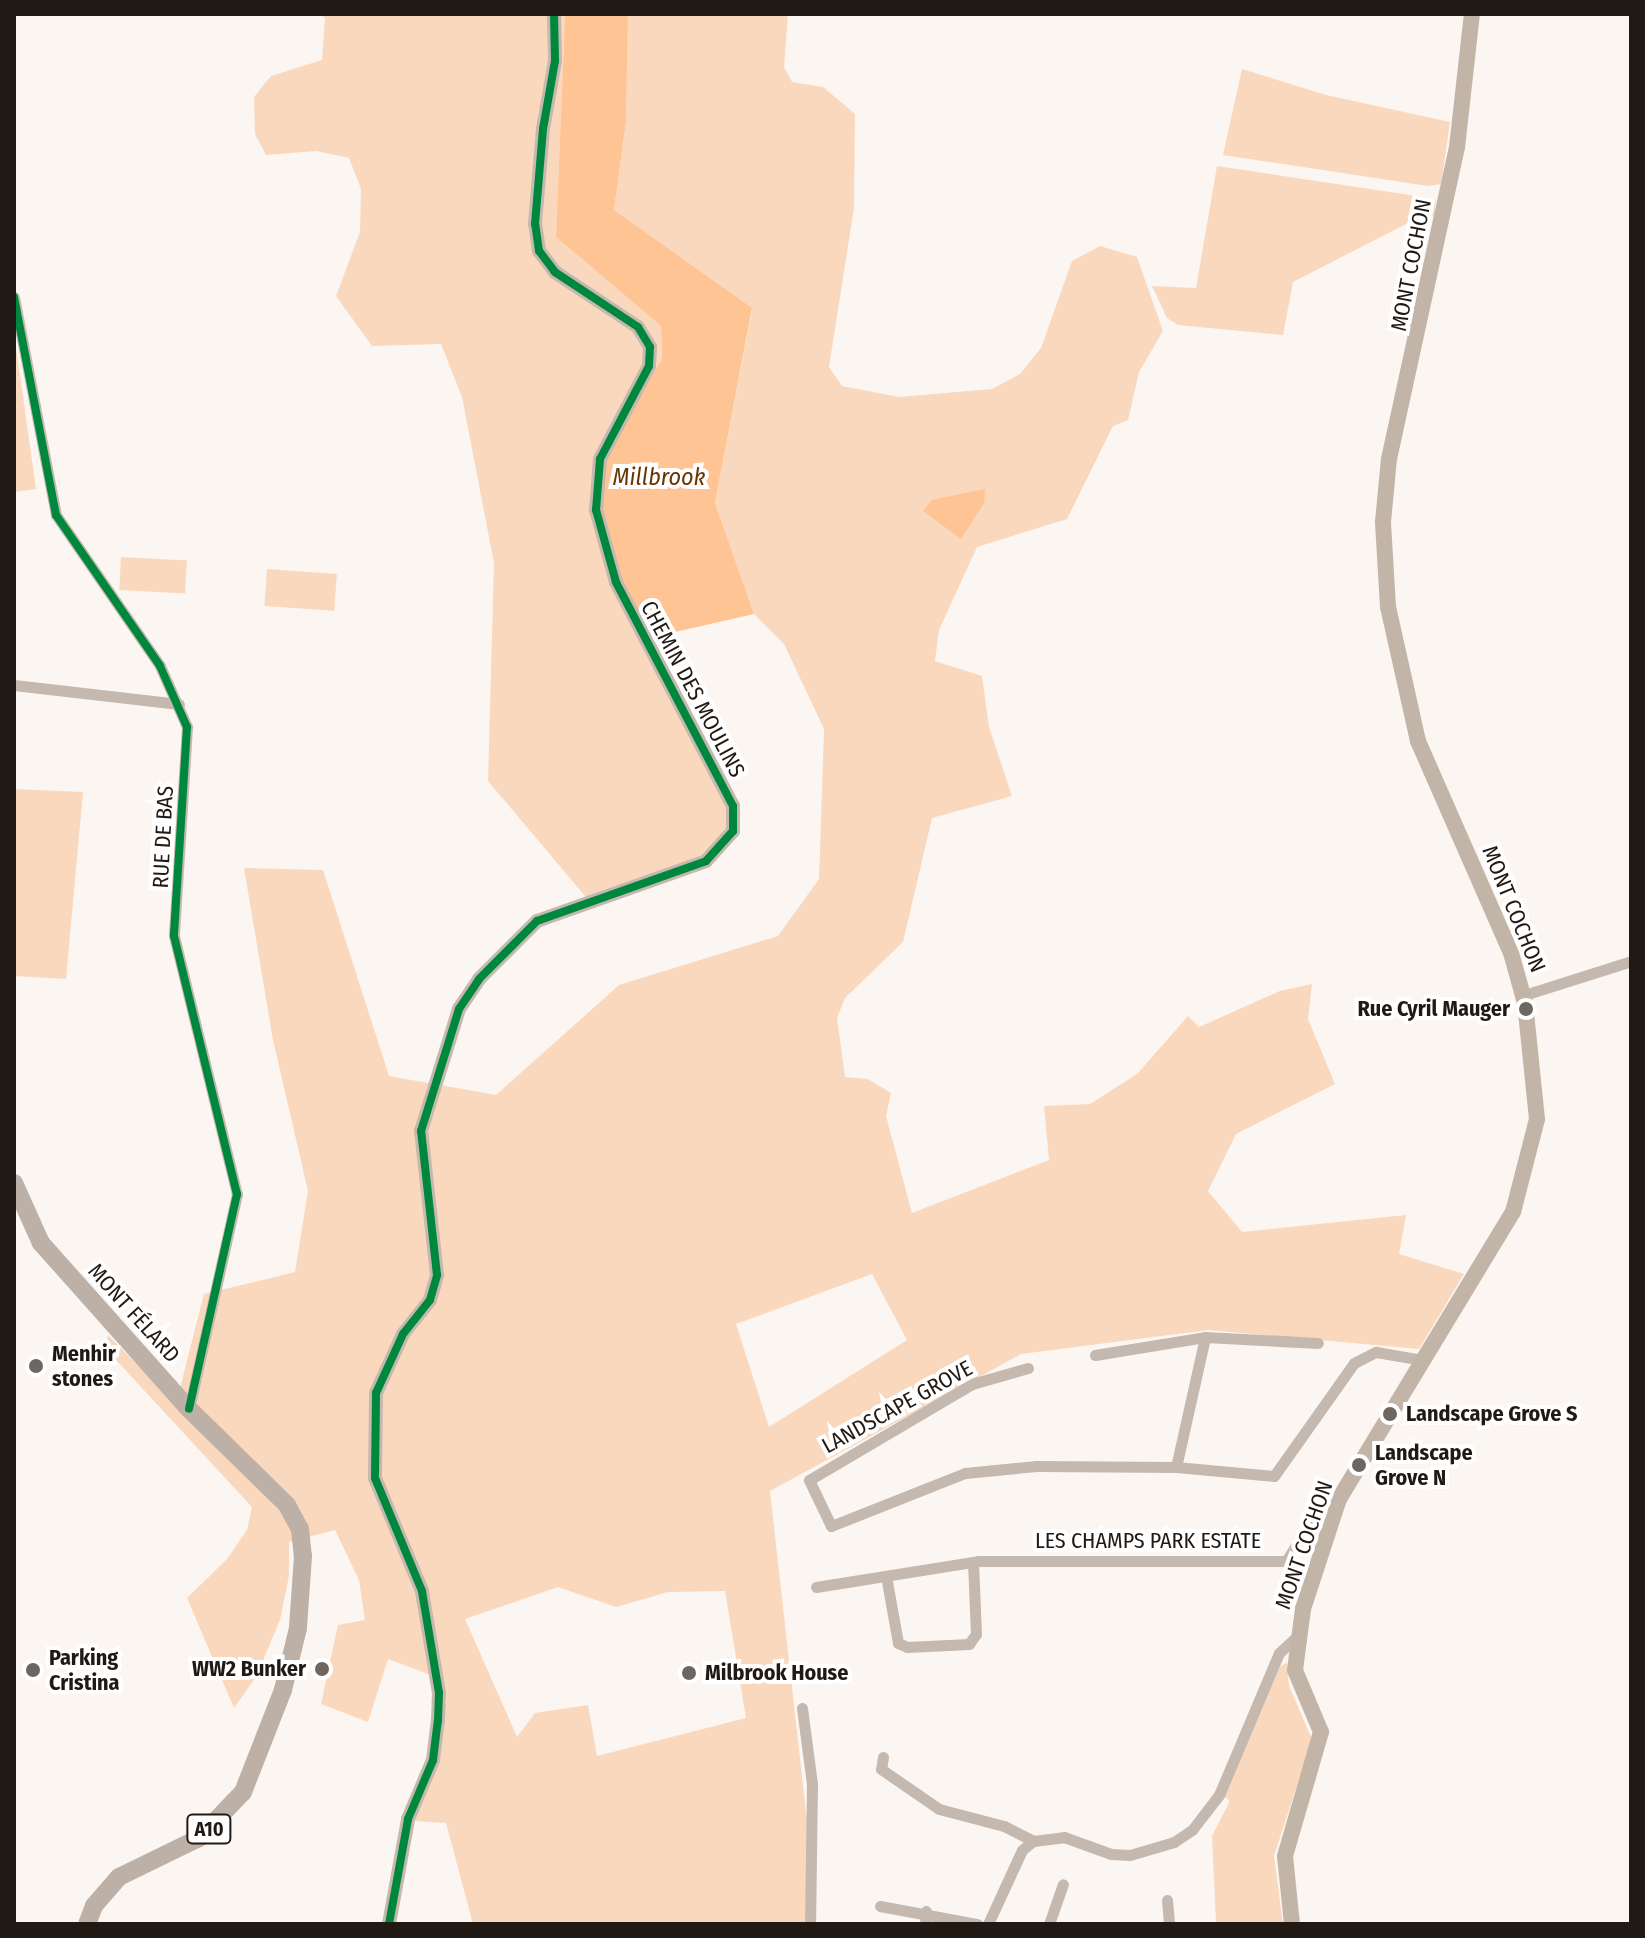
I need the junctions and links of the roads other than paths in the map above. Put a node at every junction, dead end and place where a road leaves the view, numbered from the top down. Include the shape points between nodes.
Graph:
1 (554, 14) edge
2 (1472, 14) edge
3 (14, 297) edge
4 (14, 685) edge
5 (179, 704) junction
6 (1631, 961) edge
7 (1524, 995) junction
8 (14, 1183) edge
9 (1205, 1337) junction
10 (1318, 1343) dead end
11 (1095, 1355) dead end
12 (1423, 1360) junction
13 (1028, 1368) dead end
14 (189, 1409) junction
15 (1176, 1467) junction
16 (1339, 1499) junction
17 (973, 1562) junction
18 (886, 1576) junction
19 (816, 1587) dead end
20 (1297, 1636) junction
21 (802, 1708) dead end
22 (883, 1757) dead end
23 (1033, 1841) junction
24 (1063, 1884) dead end
25 (1167, 1900) dead end
26 (880, 1906) dead end
27 (926, 1911) junction
28 (87, 1924) edge
29 (389, 1924) edge
30 (810, 1924) edge
31 (925, 1924) edge
32 (977, 1924) edge
33 (988, 1924) edge
34 (1049, 1924) edge
35 (1169, 1924) edge
36 (1292, 1924) edge

1 - 29 street, CHEMIN DES MOULINS via 555,61 535,224 539,251 555,272 638,327 650,347 649,366 600,459 596,510 616,582 733,806 733,831 706,861 537,921 479,979 459,1009 421,1131 437,1275 430,1300 403,1334 376,1393 375,1478 422,1591 439,1693 433,1760 408,1819
2 - 7 main road, MONT COCHON via 1457,147 1389,459 1383,522 1388,607 1418,741 1492,906
3 - 5 street, RUE DE BAS via 56,515 160,666
4 - 5 street
5 - 14 street, RUE DE BAS via 187,727 174,936 237,1194
6 - 7 street
7 - 12 main road, MONT COCHON via 1536,1075 1533,1149 1513,1212
8 - 14 main road, MONT FÉLARD / A10 via 41,1243
9 - 10 street
9 - 11 street
9 - 15 street
12 - 15 street, LANDSCAPE GROVE via 1376,1352 1354,1363 1274,1476
12 - 16 main road, MONT COCHON
13 - 15 street, LANDSCAPE GROVE via 972,1384 809,1480 831,1526 965,1473 1037,1466
14 - 28 main road, MONT FÉLARD / A10 via 255,1470 300,1529 298,1628 264,1746 243,1792 199,1838 119,1877 94,1906
16 - 17 street, LES CHAMPS PARK ESTATE via 1323,1504 1286,1561
16 - 20 main road, MONT COCHON
17 - 18 street, LES CHAMPS PARK ESTATE
17 - 18 street via 976,1634 969,1644 898,1643
18 - 19 street, LES CHAMPS PARK ESTATE
20 - 23 street via 1279,1653 1219,1795 1192,1830 1174,1842 1130,1855 1111,1854 1064,1837
20 - 36 main road, MONT COCHON via 1299,1687 1321,1732 1285,1856
21 - 30 street via 812,1784
22 - 23 street via 881,1769 939,1809 1004,1826
23 - 33 street via 1022,1850
24 - 34 street
25 - 35 street
26 - 27 street
27 - 31 street
27 - 32 street

